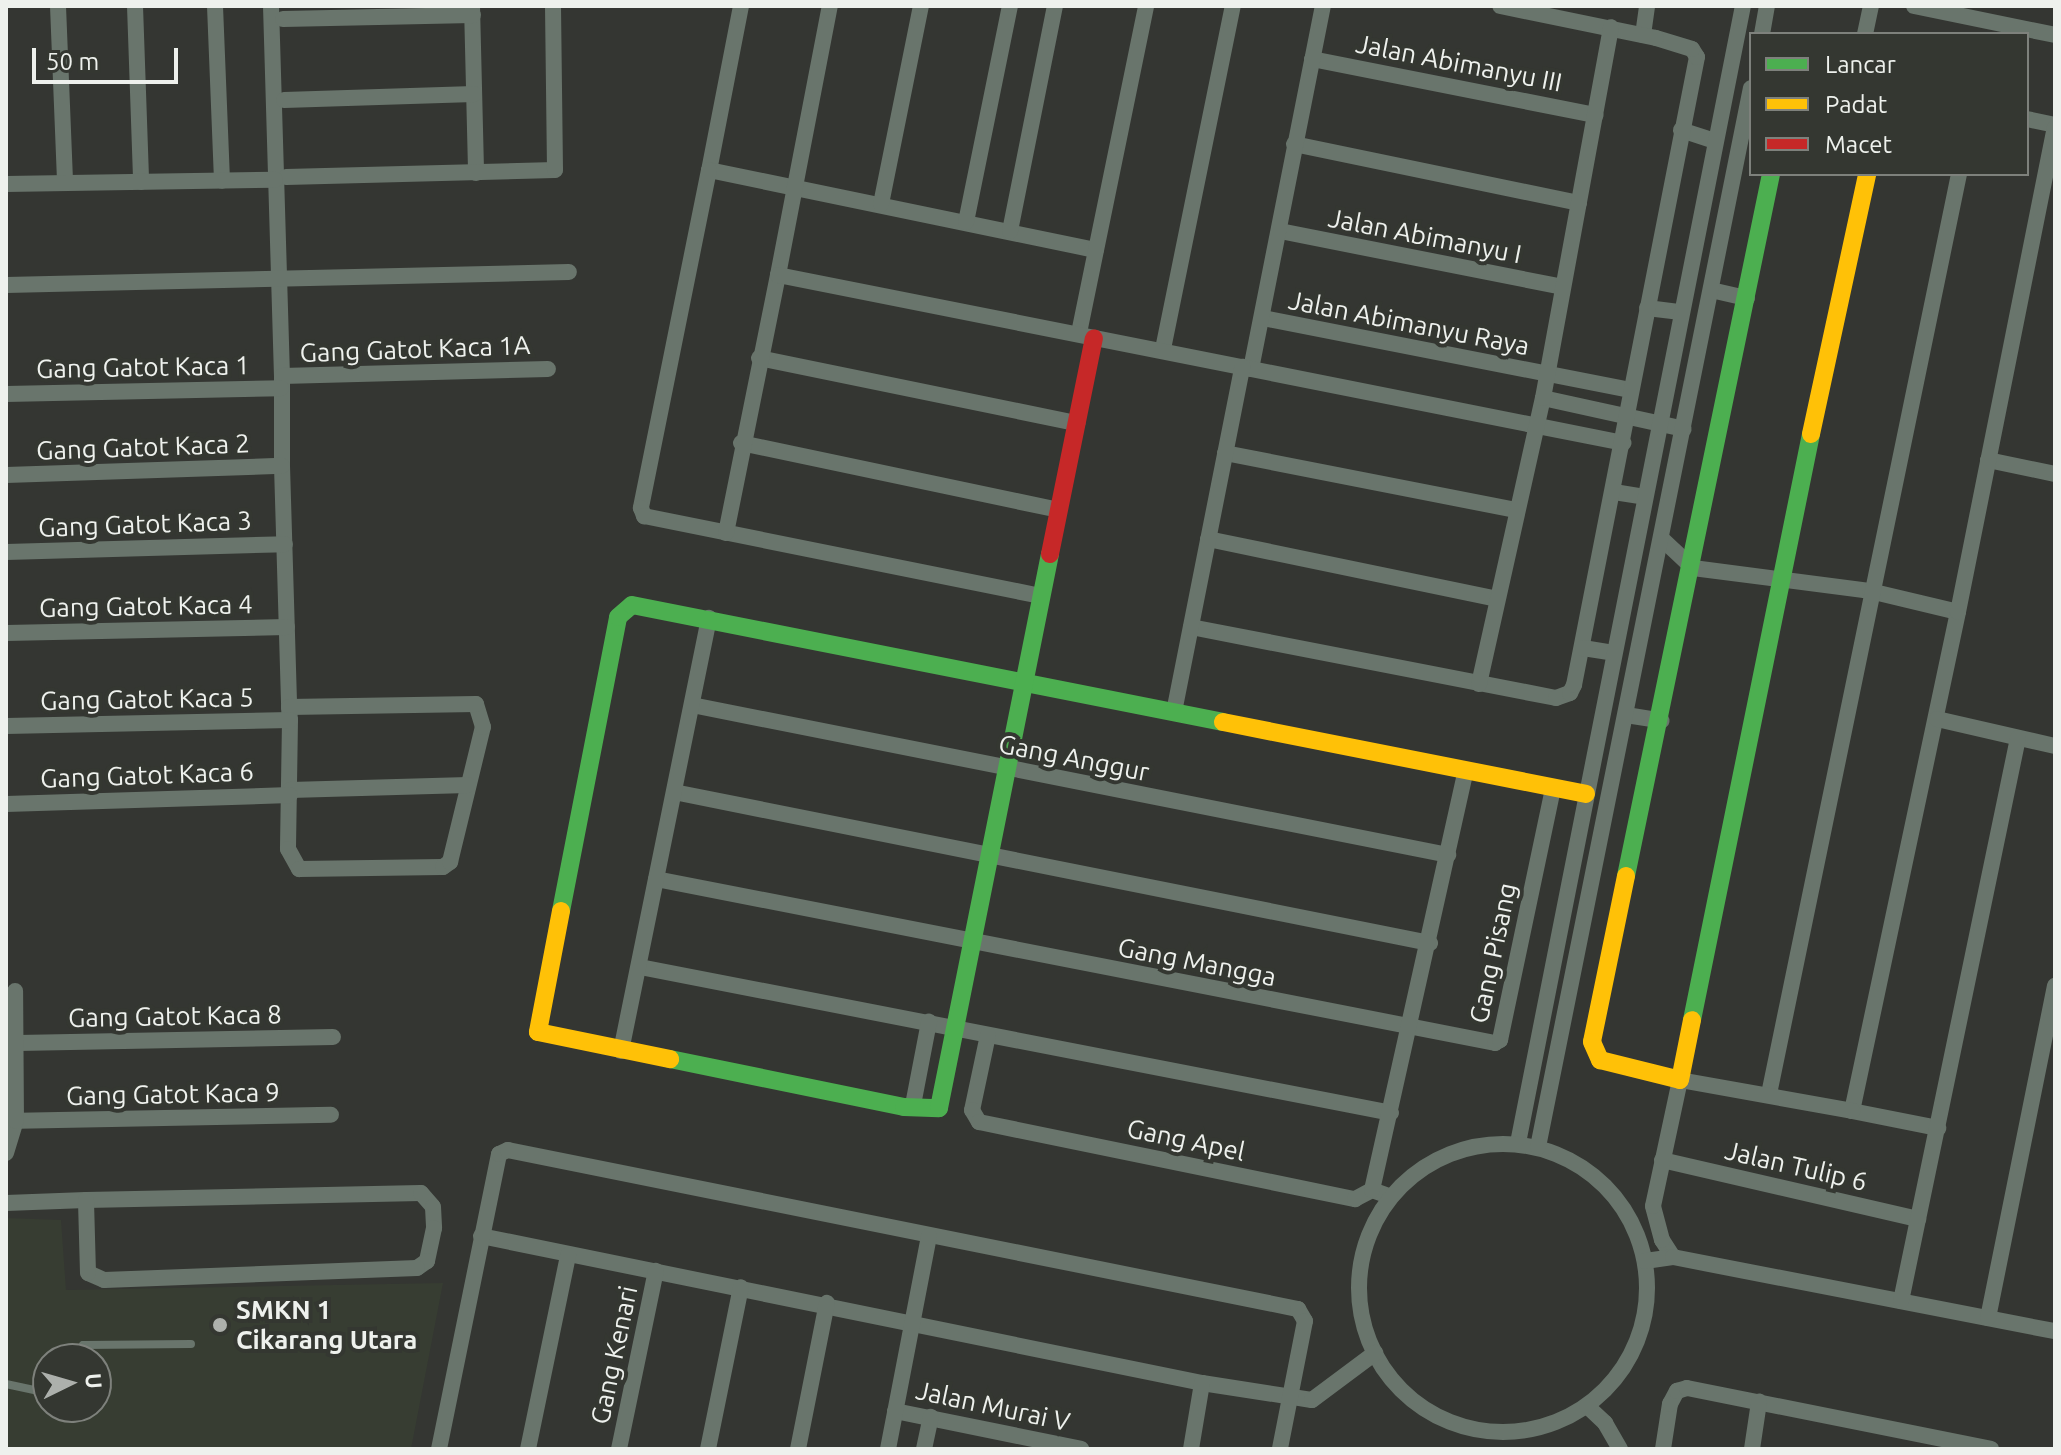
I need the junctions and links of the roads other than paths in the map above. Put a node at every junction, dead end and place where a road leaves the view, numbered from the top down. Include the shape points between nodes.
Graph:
1 (58, 6) edge
2 (135, 6) edge
3 (215, 6) edge
4 (271, 6) edge
5 (553, 6) edge
6 (741, 6) edge
7 (830, 6) edge
8 (921, 6) edge
9 (1010, 6) edge
10 (1055, 6) edge
11 (1146, 6) edge
12 (1233, 6) edge
13 (1323, 6) edge
14 (1500, 6) edge
15 (1647, 6) edge
16 (1743, 6) edge
17 (1767, 6) edge
18 (1871, 6) edge
19 (1914, 6) edge
20 (472, 10) edge
21 (283, 19) dead end
22 (1611, 27) junction
23 (1762, 32) edge
24 (1865, 32) edge
25 (1643, 35) junction
26 (2055, 35) edge
27 (1312, 59) junction
28 (474, 94) junction
29 (284, 100) dead end
30 (1749, 101) edge
31 (1596, 115) junction
32 (2029, 120) edge
33 (2055, 127) edge
34 (1681, 130) junction
35 (1715, 141) junction
36 (1294, 144) junction
37 (709, 170) junction
38 (476, 173) junction
39 (1771, 176) edge
40 (1867, 176) edge
41 (1959, 176) edge
42 (281, 179) junction
43 (222, 181) junction
44 (141, 182) junction
45 (65, 183) junction
46 (6, 184) edge
47 (793, 186) junction
48 (1579, 203) junction
49 (881, 204) junction
50 (966, 222) junction
51 (1010, 231) junction
52 (1280, 231) junction
53 (1096, 250) junction
54 (569, 272) dead end
55 (778, 275) junction
56 (279, 278) junction
57 (6, 285) edge
58 (1562, 287) junction
59 (1711, 290) junction
60 (1747, 298) junction
61 (1647, 308) junction
62 (1681, 312) junction
63 (1263, 318) junction
64 (1087, 336) junction
65 (1163, 349) junction
66 (759, 358) junction
67 (1246, 368) junction
68 (548, 369) dead end
69 (1546, 375) junction
70 (282, 382) junction
71 (1631, 390) junction
72 (6, 394) edge
73 (1543, 398) junction
74 (1627, 419) junction
75 (1077, 423) junction
76 (1535, 425) junction
77 (1658, 426) junction
78 (1684, 429) junction
79 (741, 443) junction
80 (1623, 443) junction
81 (1225, 453) junction
82 (1988, 460) junction
83 (282, 466) junction
84 (2055, 474) edge
85 (6, 475) edge
86 (1614, 492) junction
87 (1645, 497) junction
88 (1059, 510) junction
89 (1516, 510) junction
90 (726, 533) junction
91 (1661, 538) junction
92 (1208, 539) junction
93 (285, 544) junction
94 (6, 552) edge
95 (1693, 568) junction
96 (1779, 582) junction
97 (1870, 591) junction
98 (1042, 596) junction
99 (1497, 599) junction
100 (1958, 612) junction
101 (709, 618) junction
102 (287, 627) junction
103 (1191, 627) junction
104 (6, 633) edge
105 (1583, 648) junction
106 (1614, 653) junction
107 (1023, 683) junction
108 (1479, 684) junction
109 (692, 705) junction
110 (1174, 712) junction
111 (289, 714) junction
112 (1626, 715) junction
113 (1937, 719) junction
114 (1662, 721) junction
115 (6, 726) edge
116 (2018, 738) junction
117 (2055, 746) edge
118 (1008, 769) junction
119 (1466, 770) junction
120 (468, 785) junction
121 (1553, 788) junction
122 (674, 792) junction
123 (290, 793) junction
124 (1586, 794) junction
125 (6, 804) edge
126 (1448, 855) junction
127 (992, 856) junction
128 (656, 879) junction
129 (1583, 931) junction
130 (1616, 939) junction
131 (974, 942) junction
132 (1430, 943) junction
133 (640, 967) junction
134 (2055, 986) edge
135 (15, 991) dead end
136 (929, 1022) junction
137 (957, 1029) junction
138 (1411, 1030) junction
139 (988, 1035) junction
140 (333, 1037) dead end
141 (18, 1043) junction
142 (621, 1051) junction
143 (1680, 1080) junction
144 (1769, 1094) junction
145 (913, 1105) junction
146 (1852, 1111) junction
147 (1391, 1113) junction
148 (331, 1115) dead end
149 (11, 1121) edge
150 (1938, 1128) junction
151 (1518, 1143) junction
152 (1538, 1147) junction
153 (6, 1153) edge
154 (1662, 1160) junction
155 (1381, 1193) junction
156 (86, 1200) junction
157 (6, 1203) edge
158 (1918, 1219) junction
159 (481, 1236) junction
160 (929, 1236) junction
161 (568, 1255) junction
162 (1673, 1257) junction
163 (1645, 1261) junction
164 (656, 1271) junction
165 (741, 1287) junction
166 (1901, 1301) junction
167 (827, 1303) junction
168 (1988, 1318) junction
169 (915, 1320) junction
170 (2055, 1331) edge
171 (191, 1344) dead end
172 (112, 1345) edge
173 (1375, 1353) junction
174 (1202, 1383) junction
175 (6, 1384) edge
176 (32, 1390) edge
177 (1290, 1397) junction
178 (1759, 1402) junction
179 (1587, 1406) junction
180 (895, 1411) junction
181 (931, 1417) junction
182 (1010, 1442) edge
183 (439, 1449) edge
184 (528, 1449) edge
185 (619, 1449) edge
186 (708, 1449) edge
187 (798, 1449) edge
188 (888, 1449) edge
189 (924, 1449) edge
190 (1081, 1449) edge
191 (1191, 1449) edge
192 (1280, 1449) edge
193 (1620, 1449) edge
194 (1663, 1449) edge
195 (1752, 1449) edge
196 (1991, 1449) edge

1 - 45 street
2 - 44 street
3 - 43 street
4 - 42 street
5 - 38 street via 557,168
6 - 37 street
7 - 47 street
8 - 49 street
9 - 50 street
10 - 51 street
11 - 53 street
12 - 65 street
13 - 27 street
14 - 22 street
15 - 25 street
16 - 35 street
17 - 23 street
18 - 24 street
19 - 26 street
20 - 21 street
20 - 28 street
22 - 25 street
22 - 31 street
25 - 34 street via 1696,52
27 - 31 street, Jalan Abimanyu III
27 - 36 street
28 - 29 street
28 - 38 street
30 - 59 street
31 - 48 street
32 - 33 street
33 - 82 street
34 - 35 street
34 - 61 street
35 - 62 street
36 - 48 street
36 - 52 street
37 - 47 street
37 - 90 street via 641,508 650,518
38 - 42 street
39 - 60 street
40 - 96 street
41 - 97 street
42 - 43 street
42 - 56 street
43 - 44 street
44 - 45 street
45 - 46 street
47 - 49 street
47 - 55 street
48 - 58 street
49 - 50 street
50 - 51 street
51 - 53 street
52 - 58 street, Jalan Abimanyu I
52 - 63 street
53 - 64 street
54 - 56 street
55 - 64 street
55 - 66 street
56 - 57 street
56 - 70 street
58 - 69 street
59 - 60 street
59 - 78 street
60 - 95 street
61 - 62 street
61 - 71 street
62 - 77 street
63 - 67 street
63 - 69 street, Jalan Abimanyu Raya
64 - 65 street
64 - 75 street
65 - 67 street
66 - 75 street
66 - 79 street
67 - 76 street
67 - 81 street
68 - 70 street, Gang Gatot Kaca 1A
69 - 71 street, Jalan Abimanyu Raya
69 - 73 street
70 - 72 street, Gang Gatot Kaca 1
70 - 83 street
71 - 74 street
73 - 74 street
73 - 76 street
74 - 77 street
74 - 80 street
75 - 88 street
76 - 80 street
76 - 89 street
77 - 78 street
77 - 87 street
78 - 91 street
79 - 88 street
79 - 90 street
80 - 86 street
81 - 89 street
81 - 92 street
82 - 84 street
82 - 100 street
83 - 85 street, Gang Gatot Kaca 2
83 - 93 street
86 - 87 street
86 - 105 street
87 - 106 street
88 - 98 street
89 - 99 street
90 - 98 street
91 - 95 street
91 - 112 street
92 - 99 street
92 - 103 street
93 - 94 street, Gang Gatot Kaca 3
93 - 102 street
95 - 96 street
95 - 114 street
96 - 97 street
96 - 143 street
97 - 100 street
97 - 144 street
98 - 107 street
99 - 108 street
100 - 113 street
101 - 107 street
101 - 109 street
101 - 142 street via 632,605 618,617 538,1029 544,1036
102 - 104 street, Gang Gatot Kaca 4
102 - 111 street
103 - 108 street
103 - 110 street
105 - 106 street
105 - 108 street via 1574,685 1563,697
106 - 124 street
107 - 110 street
107 - 118 street
109 - 118 street, Gang Anggur
109 - 122 street
110 - 119 street
111 - 115 street, Gang Gatot Kaca 5
111 - 120 street, Gang Gatot Kaca 5 via 469,704 479,708 483,727
111 - 123 street
112 - 114 street
112 - 129 street
113 - 116 street
113 - 146 street
114 - 130 street
116 - 117 street
116 - 150 street
118 - 126 street, Gang Anggur
118 - 127 street
119 - 121 street
119 - 126 street
120 - 123 street, Gang Gatot Kaca 6
120 - 123 street via 453,854 443,867 299,869 288,849
121 - 124 street
121 - 138 street, Gang Pisang via 1500,1040
122 - 127 street
122 - 128 street
123 - 125 street, Gang Gatot Kaca 6
124 - 151 street
126 - 132 street
127 - 131 street
127 - 132 street
128 - 131 street, Gang Mangga
128 - 133 street
129 - 130 street
129 - 152 street
130 - 143 street via 1594,1053 1616,1065
131 - 137 street
131 - 138 street, Gang Mangga
132 - 138 street
133 - 136 street
133 - 142 street
134 - 168 street
135 - 141 street
136 - 137 street
136 - 145 street
137 - 139 street
137 - 145 street via 942,1102 934,1110
138 - 147 street
139 - 147 street
139 - 155 street, Gang Apel via 972,1110 979,1122 1355,1199
140 - 141 street, Gang Gatot Kaca 8
141 - 149 street
142 - 145 street
143 - 144 street
143 - 154 street
144 - 146 street
146 - 150 street
147 - 155 street
148 - 149 street, Gang Gatot Kaca 9
149 - 153 street
150 - 158 street
151 - 152 street
151 - 155 street via 1457,1150
152 - 163 street via 1576,1162 1608,1188 1632,1222
154 - 158 street, Jalan Tulip 6
154 - 162 street via 1653,1206 1662,1240
155 - 173 street via 1360,1273 1362,1314
156 - 156 street via 421,1193 433,1207 434,1228 427,1261 417,1268 104,1280 88,1273
156 - 157 street
158 - 166 street
159 - 160 street via 499,1154 508,1150
159 - 161 street
159 - 183 street
160 - 169 street
160 - 177 street via 1298,1309 1305,1321
161 - 164 street
161 - 184 street
162 - 163 street
162 - 166 street
163 - 179 street via 1647,1302 1637,1342 1616,1378
164 - 165 street
164 - 185 street, Gang Kenari
165 - 167 street
165 - 186 street
166 - 168 street
167 - 169 street
167 - 187 street
168 - 170 street
169 - 174 street
169 - 180 street
171 - 172 lane
173 - 177 street via 1318,1397
173 - 179 street via 1414,1401 1469,1428 1530,1430
174 - 177 street
174 - 191 street
175 - 176 lane
177 - 192 street
178 - 194 street via 1687,1388 1677,1391
178 - 195 street
178 - 196 street
179 - 193 street
180 - 181 street, Jalan Murai V
180 - 188 street
181 - 182 street, Jalan Murai V
181 - 189 street
182 - 190 street, Jalan Murai V

